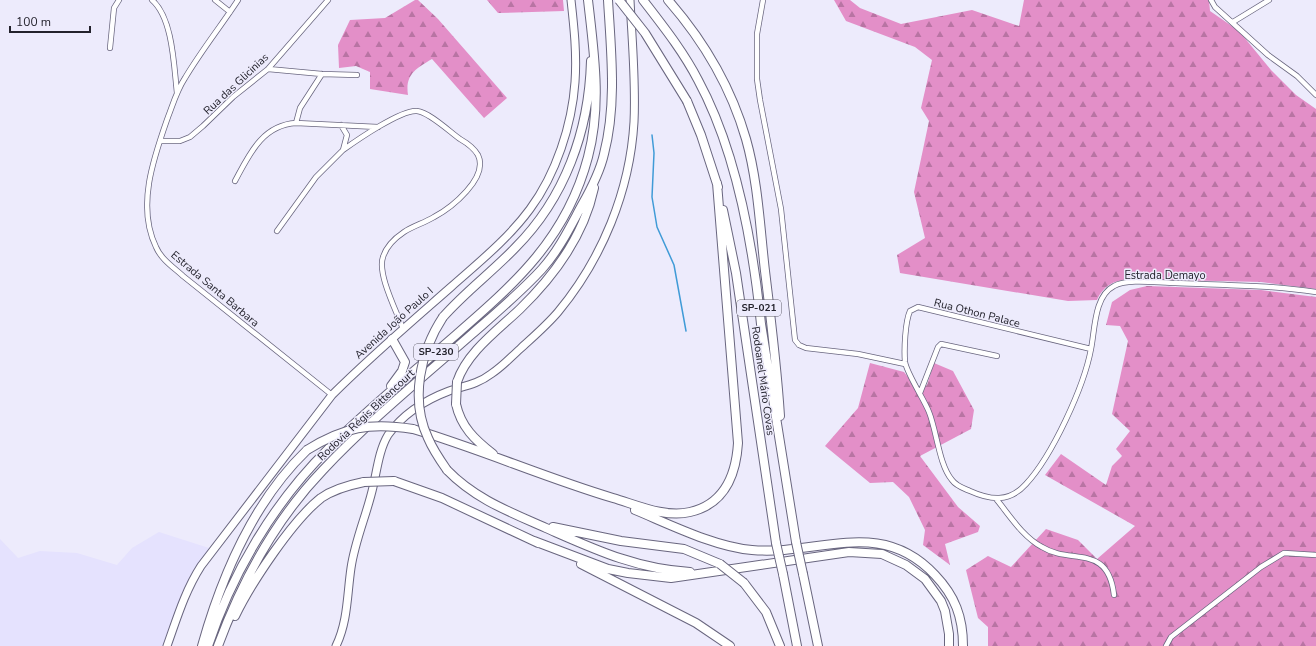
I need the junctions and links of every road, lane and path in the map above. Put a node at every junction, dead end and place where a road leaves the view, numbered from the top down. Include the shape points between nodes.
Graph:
1 (119, 0) edge
2 (152, 0) edge
3 (215, 0) edge
4 (238, 0) edge
5 (328, 0) edge
6 (571, 0) edge
7 (588, 0) edge
8 (608, 0) edge
9 (619, 0) edge
10 (630, 0) edge
11 (643, 0) edge
12 (668, 0) edge
13 (763, 0) edge
14 (1211, 0) edge
15 (1269, 0) edge
16 (230, 12) junction
17 (1233, 22) junction
18 (592, 33) junction
19 (110, 48) dead end
20 (268, 69) junction
21 (322, 74) junction
22 (357, 75) dead end
23 (177, 94) junction
24 (1316, 95) edge
25 (296, 122) junction
26 (341, 125) junction
27 (378, 127) junction
28 (160, 141) junction
29 (343, 150) junction
30 (597, 176) junction
31 (235, 181) dead end
32 (717, 183) junction
33 (277, 231) dead end
34 (1316, 292) edge
35 (403, 329) junction
36 (392, 339) junction
37 (1091, 349) junction
38 (997, 356) dead end
39 (905, 364) junction
40 (920, 393) junction
41 (332, 395) junction
42 (354, 424) junction
43 (502, 460) junction
44 (784, 465) junction
45 (588, 490) junction
46 (997, 500) junction
47 (530, 521) junction
48 (534, 541) junction
49 (1316, 555) edge
50 (718, 567) junction
51 (1114, 595) dead end
52 (808, 599) junction
53 (167, 646) edge
54 (202, 646) edge
55 (208, 646) edge
56 (219, 646) edge
57 (336, 646) edge
58 (730, 646) edge
59 (780, 646) edge
60 (797, 646) edge
61 (818, 646) edge
62 (823, 646) edge
63 (949, 646) edge
64 (963, 646) edge
65 (1166, 646) edge

1 - 19 street via 114,8
2 - 23 street via 166,22
3 - 16 street
4 - 16 street, Estrada Santa Barbara
5 - 20 street, Rua das Glicinias
6 - 35 main road, Avenida João Paulo I via 576,59 573,98 564,136 544,186 516,226
7 - 18 highway, Rodovia Régis Bittencourt / SP-230
8 - 30 highway, Rodovia Régis Bittencourt / SP-230 via 612,62 610,120 604,155
9 - 32 highway, Rodoanel Mário Covas / SP-021, bridge via 645,33 687,101
10 - 57 main road via 634,123 628,161 611,223 575,290 548,323 486,378 449,391 416,407 398,422 386,438 351,566 347,612
11 - 44 highway, Rodoanel Mário Covas / SP-021 via 682,51 699,80 722,133 734,171 758,290 761,324
12 - 44 highway via 705,49 723,80 746,140 753,171 777,376
13 - 39 street via 757,34 757,79 782,209 795,340 806,348 858,354
14 - 17 street via 1215,7
15 - 17 street
16 - 23 street, Estrada Santa Barbara via 184,78
17 - 24 street
18 - 42 highway, Rodovia Régis Bittencourt / SP-230 via 597,93 593,135 582,176 557,230 540,255 504,293
18 - 47 highway, bridge via 585,116 579,140 562,184 535,226 443,317 433,336 420,373 420,416 427,438 447,470 475,494
20 - 21 street
20 - 28 street, Rua das Glicinias via 190,136 175,142
21 - 22 street
21 - 25 street via 300,108
23 - 28 street, Estrada Santa Barbara
25 - 26 street
25 - 31 street via 277,127 265,136 250,154
26 - 27 street
26 - 29 street via 347,135
27 - 29 street
27 - 35 street via 406,113 422,112 469,146 479,159 479,172 476,178 458,200 434,217 404,232 393,241 383,256 382,274
28 - 41 street, Estrada Santa Barbara via 150,176 148,202 152,236 160,254 182,276
29 - 33 street via 316,177
30 - 43 highway, bridge via 591,203 563,259 522,308 467,362 457,382 456,404 459,417 476,440
30 - 56 highway, Rodovia Régis Bittencourt / SP-230 via 569,229 542,268 494,315 355,438 305,490 264,547 228,619
32 - 45 highway via 737,418 738,443 734,472 719,496 710,504 690,512 666,513
32 - 60 highway, Rodoanel Mário Covas / SP-021, bridge via 736,273 776,543
34 - 37 street, Estrada Demayo via 1255,285 1129,282 1117,284 1107,291 1101,301
35 - 36 main road, Avenida João Paulo I
36 - 41 main road, Avenida João Paulo I
36 - 42 highway via 405,362 402,371
37 - 39 street, Rua Othon Palace via 918,307 910,311 907,318
37 - 46 street, Estrada Demayo via 1079,389 1046,455 1021,489
38 - 40 street via 941,344
39 - 40 street
40 - 46 street via 933,424 949,476 961,487
41 - 53 main road, Avenida João Paulo I via 198,571 182,602
42 - 55 highway, Rodovia Régis Bittencourt / SP-230 via 303,475 276,512 245,563
43 - 45 highway
43 - 54 highway, bridge via 413,429 389,425 367,426 327,437 307,450 279,480 252,523 227,575
44 - 52 highway, Rodoanel Mário Covas / SP-021, bridge
45 - 64 highway via 694,534 737,548 777,550 864,541 896,547 920,560 948,591 960,616
46 - 51 street via 1039,546 1056,553 1084,557 1100,565 1110,575
47 - 50 highway via 615,540 684,549
47 - 50 highway via 636,564 673,571
48 - 50 highway via 589,563 628,573 671,578
48 - 56 highway, bridge via 442,498 394,482 364,482 335,490 322,498 298,522 281,544 239,608
48 - 58 highway via 696,623
49 - 65 street via 1284,553 1272,560 1171,637
50 - 59 highway, bridge via 744,583 766,612
50 - 63 highway via 849,552 882,554 906,565 926,579 945,611
52 - 61 highway, Rodoanel Mário Covas / SP-021
52 - 62 highway

